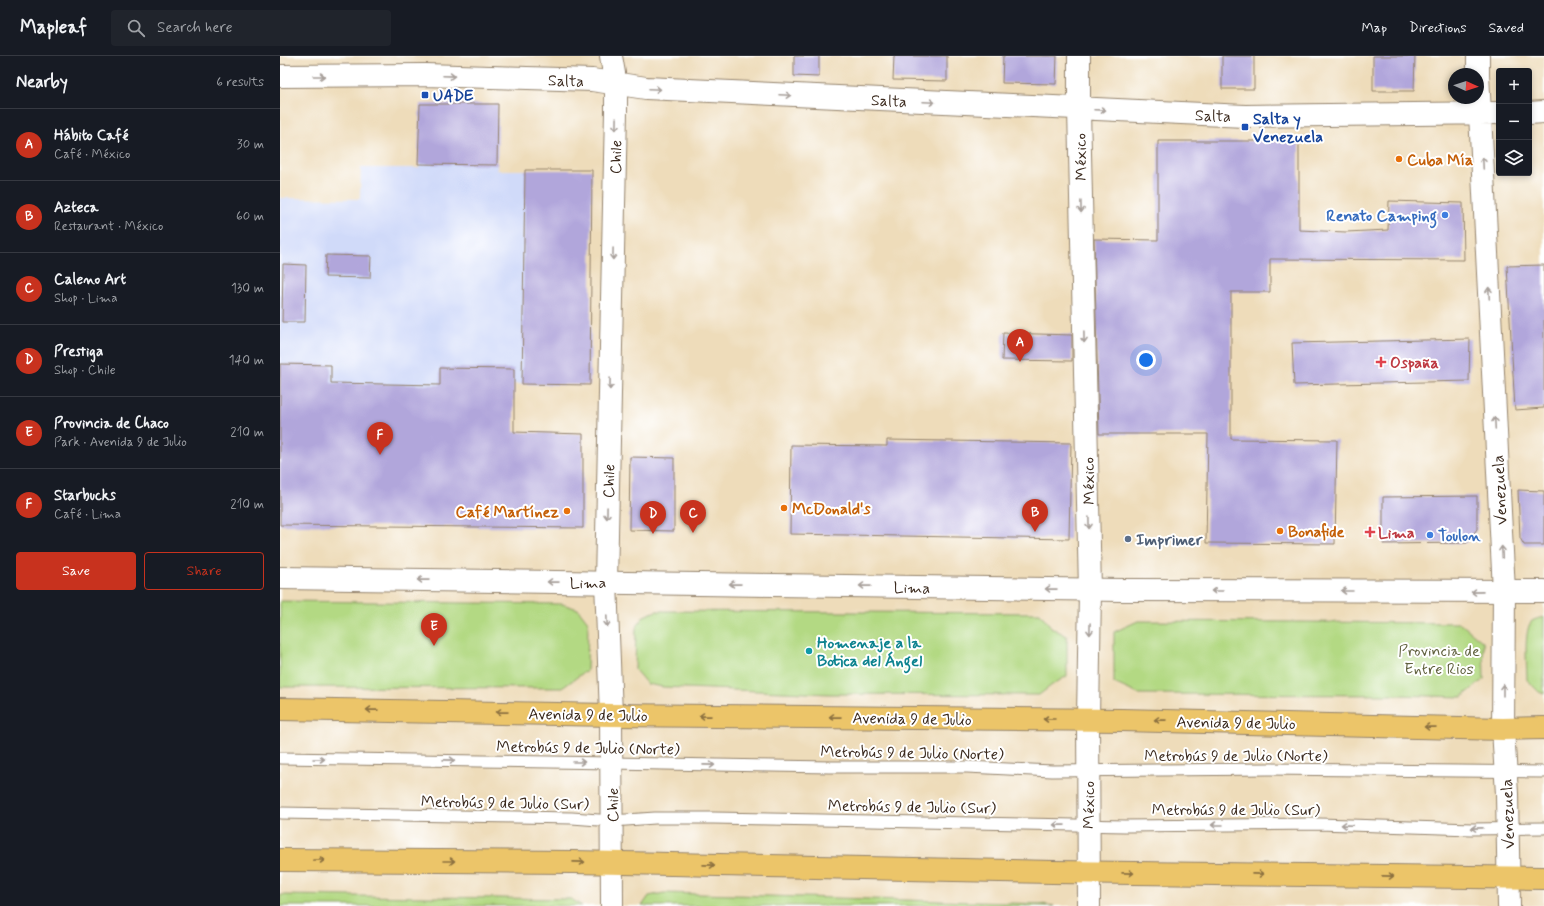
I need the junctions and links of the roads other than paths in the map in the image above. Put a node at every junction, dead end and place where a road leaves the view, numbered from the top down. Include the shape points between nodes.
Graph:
1 (611, 56) edge
2 (1079, 56) edge
3 (1478, 56) edge
4 (1478, 68) edge
5 (280, 76) edge
6 (616, 85) junction
7 (1484, 94) edge
8 (1079, 110) junction
9 (1544, 112) edge
10 (1532, 113) edge
11 (1490, 114) edge
12 (280, 578) edge
13 (606, 582) junction
14 (1090, 590) junction
15 (1504, 591) junction
16 (1544, 591) edge
17 (280, 709) edge
18 (611, 715) junction
19 (1088, 719) junction
20 (1544, 728) edge
21 (1503, 729) junction
22 (280, 758) edge
23 (612, 763) junction
24 (1088, 771) junction
25 (1505, 772) junction
26 (1544, 772) edge
27 (280, 813) edge
28 (612, 821) junction
29 (1088, 825) junction
30 (1507, 828) junction
31 (1544, 828) edge
32 (280, 860) edge
33 (611, 862) junction
34 (1089, 872) junction
35 (1509, 878) junction
36 (1544, 878) edge
37 (612, 906) edge
38 (1089, 906) edge
39 (1509, 906) edge

1 - 6 street, Chile
2 - 8 street, México
3 - 4 street, Venezuela
5 -> 6 street, Salta via 425,75 592,80
6 -> 8 street, Salta
6 -> 13 street, Chile
7 - 11 street, Venezuela
8 -> 11 street, Salta via 1245,116
8 -> 14 street, México
9 - 10 street
15 -> 11 street, Venezuela
13 -> 12 street, Lima
14 -> 13 street, Lima
13 -> 18 street, Chile
15 -> 14 street, Lima
14 -> 19 street, México
15 - 16 street, Lima
21 -> 15 street, Venezuela
18 -> 17 highway, Avenida 9 de Julio
19 -> 18 highway, Avenida 9 de Julio
18 - 23 street, Chile
21 -> 19 highway, Avenida 9 de Julio
19 - 24 street, México
20 - 21 highway, Avenida 9 de Julio
21 - 25 street, Venezuela
22 -> 23 lane, Metrobús 9 de Julio (Norte)
23 -> 24 lane, Metrobús 9 de Julio (Norte) via 830,767 967,766
23 - 28 street, Chile
24 - 25 lane, Metrobús 9 de Julio (Norte) via 1268,769
24 - 29 street, México
25 - 26 lane, Metrobús 9 de Julio (Norte)
25 - 30 street, Venezuela
27 - 28 lane, Metrobús 9 de Julio (Sur)
29 -> 28 lane, Metrobús 9 de Julio (Sur) via 713,818
28 - 33 street, Chile
30 -> 29 lane, Metrobús 9 de Julio (Sur) via 1319,824
29 - 34 street, México
30 - 31 lane, Metrobús 9 de Julio (Sur)
30 - 35 street, Venezuela
32 -> 33 highway
33 -> 34 highway
33 - 37 street, Chile
34 -> 35 highway
34 - 38 street, México
35 - 36 highway
35 - 39 street, Venezuela

